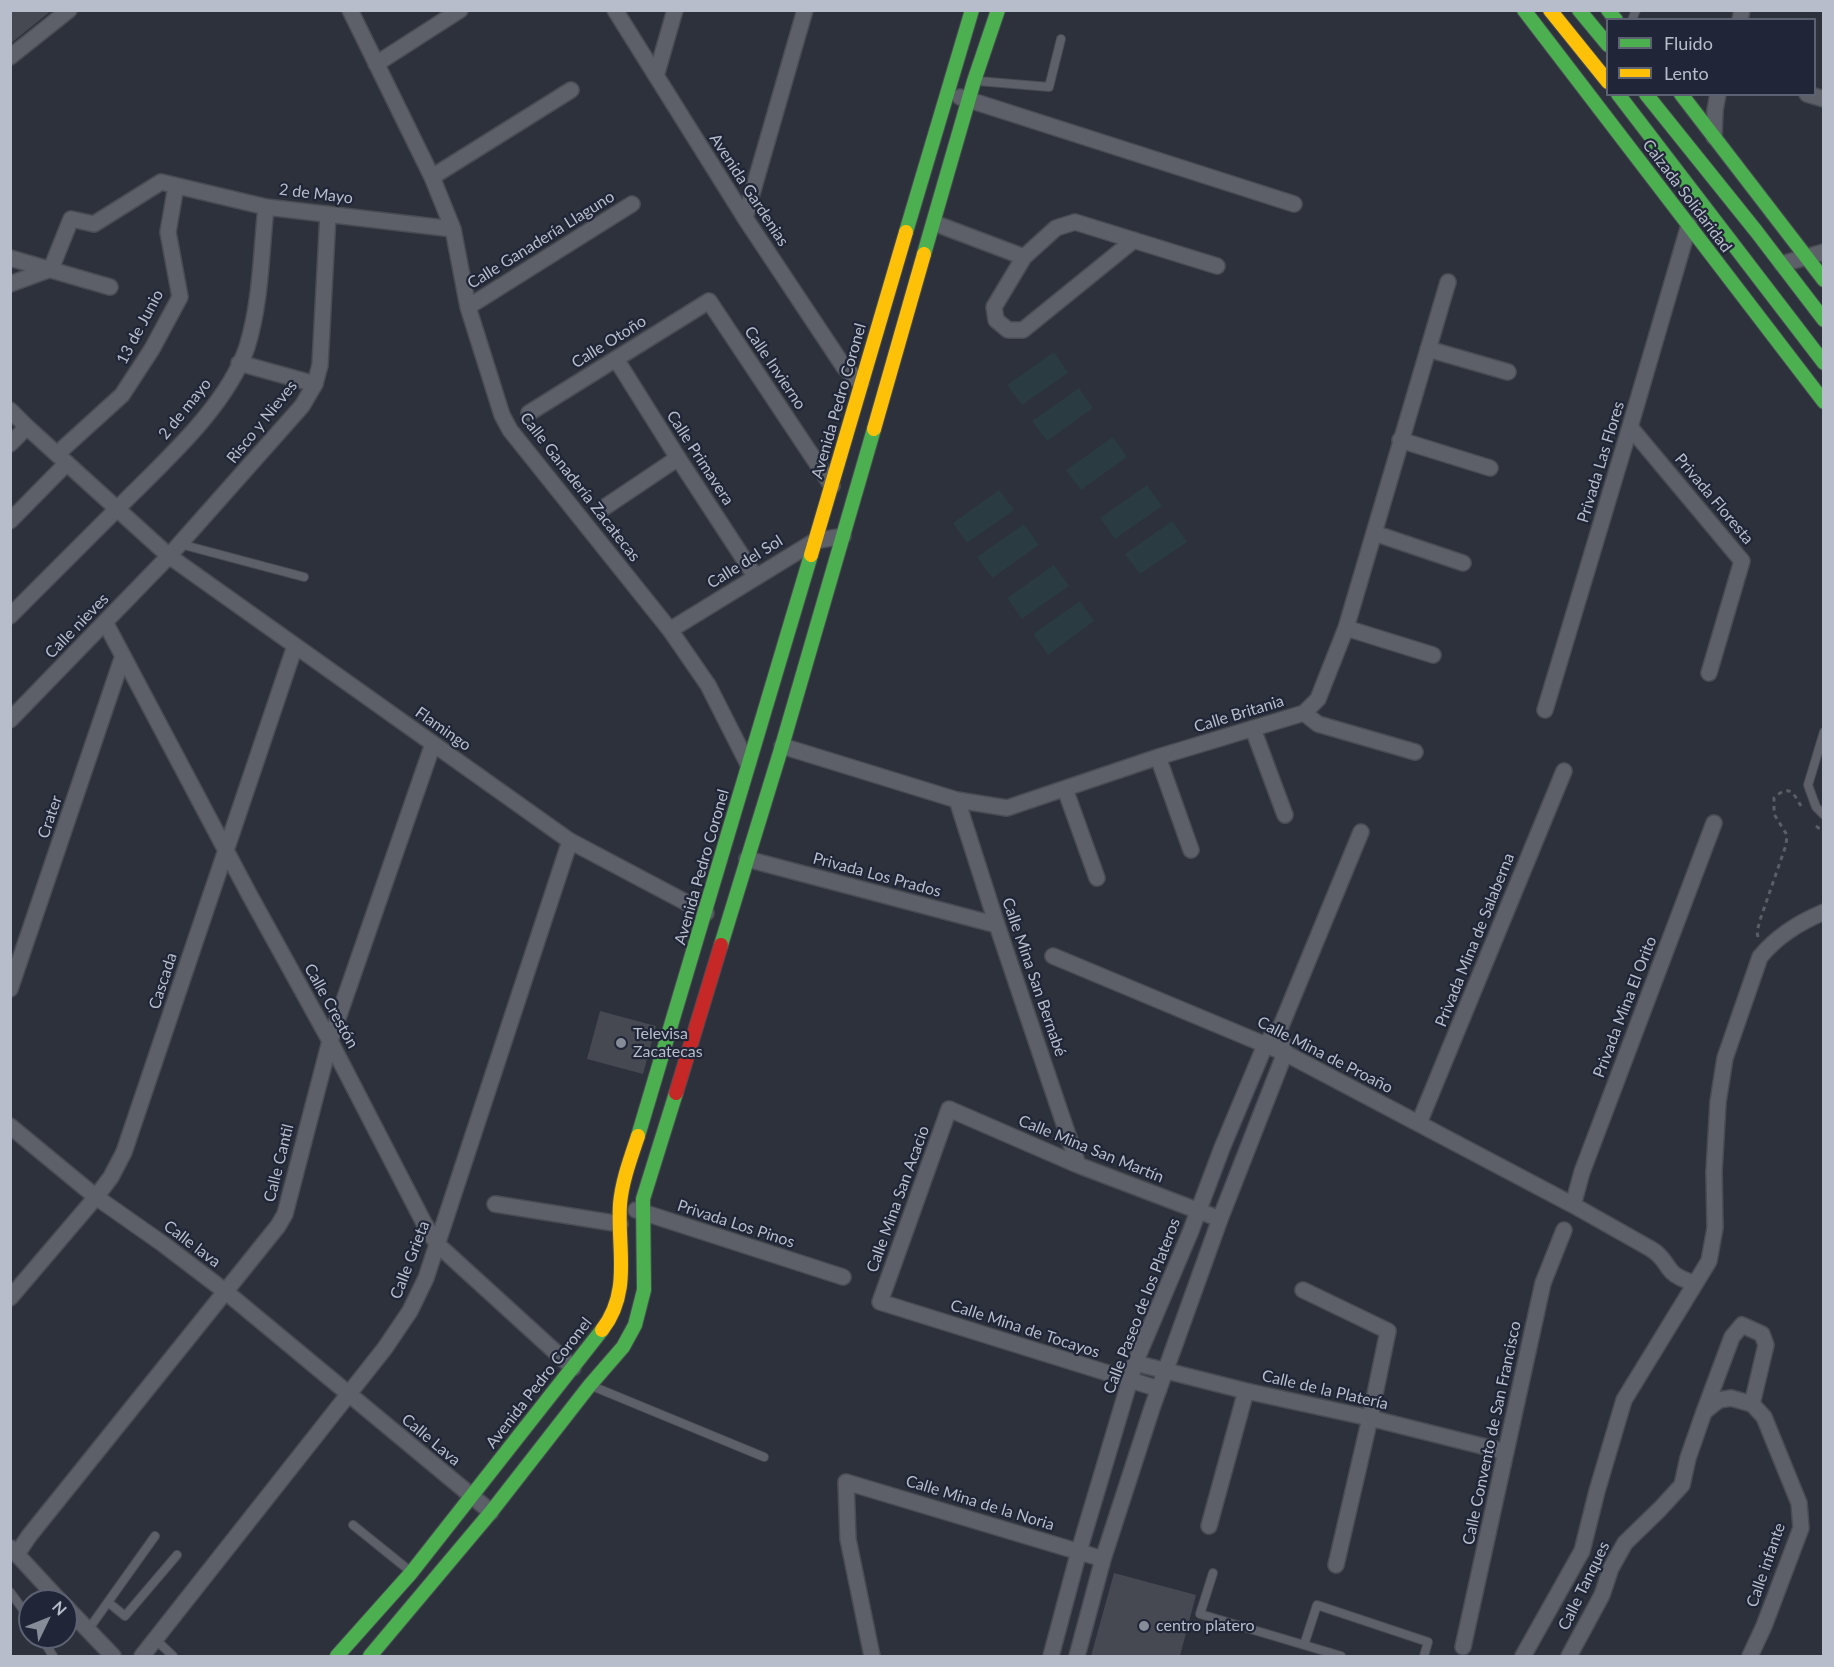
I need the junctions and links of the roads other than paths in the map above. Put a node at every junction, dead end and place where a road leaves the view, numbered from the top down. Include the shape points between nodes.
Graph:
1 (69, 10) edge
2 (350, 10) edge
3 (460, 10) edge
4 (615, 10) edge
5 (675, 10) edge
6 (805, 10) edge
7 (972, 10) edge
8 (998, 10) edge
9 (1524, 10) edge
10 (1550, 10) edge
11 (1579, 10) edge
12 (1595, 10) edge
13 (1598, 33) junction
14 (1061, 39) dead end
15 (1606, 43) edge
16 (10, 57) edge
17 (375, 64) junction
18 (953, 74) junction
19 (656, 76) junction
20 (1606, 80) edge
21 (974, 81) junction
22 (571, 90) dead end
23 (949, 94) junction
24 (1619, 96) edge
25 (1648, 96) edge
26 (1683, 96) edge
27 (1718, 96) edge
28 (969, 100) junction
29 (1714, 137) junction
30 (432, 177) junction
31 (176, 186) junction
32 (632, 204) dead end
33 (1294, 204) dead end
34 (266, 207) junction
35 (1766, 207) junction
36 (328, 214) junction
37 (745, 218) junction
38 (934, 223) junction
39 (1689, 225) junction
40 (453, 229) junction
41 (1756, 231) junction
42 (1134, 240) junction
43 (1705, 247) junction
44 (1824, 252) edge
45 (1024, 257) junction
46 (10, 258) edge
47 (1807, 258) junction
48 (1782, 264) junction
49 (1217, 266) dead end
50 (51, 269) junction
51 (1824, 280) edge
52 (1448, 282) dead end
53 (10, 284) edge
54 (110, 286) dead end
55 (709, 301) joint
56 (468, 307) junction
57 (1824, 320) edge
58 (1803, 336) junction
59 (1428, 350) junction
60 (616, 359) junction
61 (239, 363) junction
62 (1824, 363) edge
63 (1508, 372) dead end
64 (861, 383) junction
65 (315, 384) junction
66 (1824, 402) edge
67 (10, 410) edge
68 (529, 413) dead end
69 (27, 427) junction
70 (1630, 427) junction
71 (1400, 440) junction
72 (10, 444) edge
73 (678, 458) junction
74 (62, 459) junction
75 (1490, 468) dead end
76 (832, 486) junction
77 (605, 507) dead end
78 (117, 509) junction
79 (10, 521) edge
80 (1374, 533) junction
81 (843, 536) junction
82 (815, 541) junction
83 (180, 544) junction
84 (170, 556) junction
85 (1463, 563) dead end
86 (755, 576) junction
87 (304, 578) dead end
88 (10, 616) edge
89 (105, 622) junction
90 (1346, 628) junction
91 (670, 630) junction
92 (295, 646) junction
93 (1433, 655) dead end
94 (123, 656) junction
95 (1709, 673) dead end
96 (1545, 710) dead end
97 (1304, 713) junction
98 (10, 720) edge
99 (1253, 729) junction
100 (1824, 732) edge
101 (433, 744) junction
102 (782, 746) junction
103 (1415, 752) dead end
104 (1158, 757) junction
105 (748, 764) junction
106 (1564, 771) dead end
107 (1065, 789) junction
108 (957, 800) junction
109 (1284, 815) dead end
110 (1824, 815) edge
111 (1714, 823) dead end
112 (1361, 832) dead end
113 (570, 841) junction
114 (225, 849) junction
115 (1191, 850) dead end
116 (747, 859) junction
117 (1097, 878) dead end
118 (1824, 912) edge
119 (706, 913) junction
120 (997, 925) junction
121 (1053, 956) dead end
122 (10, 989) edge
123 (1281, 1026) junction
124 (670, 1032) junction
125 (692, 1039) junction
126 (330, 1041) junction
127 (1266, 1044) junction
128 (1285, 1053) junction
129 (950, 1108) joint
130 (1419, 1123) junction
131 (10, 1126) edge
132 (1078, 1165) junction
133 (96, 1197) junction
134 (620, 1203) junction
135 (495, 1204) dead end
136 (1573, 1205) junction
137 (1198, 1212) junction
138 (643, 1213) junction
139 (1220, 1219) junction
140 (620, 1224) junction
141 (1564, 1230) dead end
142 (437, 1244) junction
143 (843, 1277) dead end
144 (1695, 1283) junction
145 (1303, 1290) dead end
146 (226, 1292) junction
147 (10, 1298) edge
148 (880, 1302) joint
149 (1136, 1363) junction
150 (573, 1368) junction
151 (1165, 1372) junction
152 (1130, 1381) junction
153 (590, 1385) junction
154 (1159, 1389) junction
155 (1246, 1391) junction
156 (348, 1395) junction
157 (1752, 1404) junction
158 (1704, 1412) junction
159 (1370, 1418) junction
160 (1506, 1452) junction
161 (764, 1457) dead end
162 (470, 1496) junction
163 (491, 1512) junction
164 (353, 1525) dead end
165 (1209, 1526) dead end
166 (155, 1536) dead end
167 (14, 1551) edge
168 (1079, 1551) junction
169 (177, 1555) dead end
170 (1103, 1559) junction
171 (1336, 1564) dead end
172 (411, 1573) junction
173 (1214, 1573) dead end
174 (49, 1589) edge
175 (109, 1603) junction
176 (78, 1620) edge
177 (88, 1630) junction
178 (155, 1639) junction
179 (1304, 1645) junction
180 (1463, 1647) dead end
181 (113, 1656) edge
182 (142, 1656) edge
183 (173, 1656) edge
184 (337, 1656) edge
185 (370, 1656) edge
186 (872, 1656) edge
187 (1051, 1656) edge
188 (1077, 1656) edge
189 (1341, 1656) edge
190 (1424, 1656) edge
191 (1523, 1656) edge
192 (1569, 1656) edge
193 (1750, 1656) edge

1 - 16 street
2 - 17 street, Calle Ganadería Zacatecas
3 - 17 street
4 - 19 street, Avenida Gardenias
5 - 19 street
6 - 37 street
7 - 18 main road, Avenida Pedro Coronel
8 - 21 main road
9 - 39 main road, Calzada Solidaridad
10 - 20 main road
11 - 13 main road
12 - 13 main road
13 - 15 main road
14 - 21 lane via 1049,87
17 - 30 street, Calle Ganadería Zacatecas
18 - 21 lane
18 - 23 main road, Avenida Pedro Coronel
19 - 37 street, Avenida Gardenias
21 - 28 main road
22 - 30 street
23 - 28 street
23 - 64 main road, Avenida Pedro Coronel
24 - 58 main road, Calzada Solidaridad
25 - 41 main road, Calzada Solidaridad
26 - 29 main road
27 - 29 street
28 - 33 street
28 - 38 main road
29 - 35 main road
30 - 40 street, Calle Ganadería Zacatecas
31 - 34 street, 2 de Mayo
31 - 50 street via 161,182 94,224 71,219
31 - 74 street, 13 de Junio via 168,231 180,297 122,395
32 - 56 street, Calle Ganadería Llaguno
34 - 36 street, 2 de Mayo
34 - 61 street, 2 de mayo via 256,306
35 - 41 main road
35 - 47 main road
36 - 40 street, 2 de Mayo
36 - 65 street, Risco y Nieves via 320,365
37 - 64 street, Avenida Gardenias via 844,367
38 - 45 street
38 - 81 main road
39 - 43 main road, Calzada Solidaridad
39 - 70 street, Privada Las Flores
40 - 56 street, Calle Ganadería Zacatecas
41 - 48 main road, Calzada Solidaridad
42 - 45 street via 1075,222 1056,228
42 - 45 street via 1023,330 1008,330 996,320 994,307
42 - 49 street
43 - 58 main road
43 - 66 main road, Calzada Solidaridad
44 - 47 street
46 - 50 street
47 - 48 street
47 - 51 main road
48 - 57 main road, Calzada Solidaridad
50 - 53 street
50 - 54 street
52 - 59 street, Calle Britania
55 - 60 street, Calle Otoño
55 - 76 street, Calle Invierno
56 - 91 street, Calle Ganadería Zacatecas via 510,430
58 - 62 main road, Calzada Solidaridad
59 - 63 street
59 - 71 street, Calle Britania
60 - 68 street, Calle Otoño
60 - 73 street, Calle Primavera
61 - 65 street
61 - 78 street, 2 de mayo via 213,408
64 - 76 main road, Avenida Pedro Coronel
65 - 83 street, Risco y Nieves via 302,406
67 - 69 street, Flamingo
69 - 72 street
69 - 74 street, Flamingo
70 - 95 street, Privada Floresta via 1742,561
70 - 96 street, Privada Las Flores
71 - 75 street
71 - 80 street, Calle Britania
73 - 77 street
73 - 86 street, Calle Primavera
74 - 78 street, Flamingo
74 - 79 street, 13 de Junio
76 - 82 main road, Avenida Pedro Coronel
78 - 84 street, Flamingo
78 - 88 street, 2 de mayo
80 - 85 street
80 - 90 street, Calle Britania
81 - 82 street, Calle del Sol
81 - 102 main road
82 - 86 street, Calle del Sol
82 - 105 main road, Avenida Pedro Coronel
83 - 84 street, Risco y Nieves
83 - 87 lane
84 - 89 street, Calle nieves
84 - 92 street, Flamingo
86 - 91 street, Calle del Sol
89 - 94 street, Calle Crestón
89 - 98 street, Calle nieves
90 - 93 street
90 - 97 street, Calle Britania via 1318,699
91 - 105 street, Calle Ganadería Zacatecas via 708,685
92 - 101 street, Flamingo
92 - 114 street, Cascada
94 - 114 street, Calle Crestón
94 - 122 street, Crater
97 - 99 street, Calle Britania
97 - 103 street via 1317,724
99 - 104 street, Calle Britania
99 - 109 street
100 - 110 lane via 1808,785 1816,807
101 - 113 street, Flamingo
101 - 126 street, Calle Cantil
102 - 108 street, Calle Britania
102 - 116 main road
104 - 107 street, Calle Britania
104 - 115 street
105 - 119 main road, Avenida Pedro Coronel
106 - 130 street, Privada Mina de Salaberna
107 - 108 street, Calle Britania via 1007,808
107 - 117 street
108 - 120 street, Calle Mina San Bernabé
111 - 136 street, Privada Mina El Orito
112 - 123 street
113 - 119 street, Flamingo
113 - 142 street, Calle Grieta
114 - 126 street, Calle Crestón
114 - 133 street, Cascada via 124,1152
116 - 120 street, Privada Los Prados
116 - 125 main road
118 - 144 street via 1783,934 1760,957 1725,1058 1718,1102 1714,1228 1709,1261
119 - 124 main road, Avenida Pedro Coronel
120 - 132 street, Calle Mina San Bernabé
121 - 127 street, Calle Mina de Proaño
123 - 127 street, Calle Paseo de los Plateros
123 - 128 street
124 - 125 main road
124 - 134 main road, Avenida Pedro Coronel
125 - 138 main road via 643,1199
126 - 142 street, Calle Crestón
126 - 146 street, Calle Cantil via 285,1214
127 - 128 street, Calle Mina de Proaño
127 - 137 street, Calle Paseo de los Plateros
128 - 130 street, Calle Mina de Proaño
128 - 139 street
129 - 132 street, Calle Mina San Martín
129 - 148 street, Calle Mina San Acacio
130 - 136 street, Calle Mina de Proaño
131 - 133 street, Calle lava
132 - 137 street, Calle Mina San Martín
133 - 146 street, Calle lava
133 - 147 street, Cascada
134 - 138 street, Privada Los Pinos
134 - 140 main road, Avenida Pedro Coronel
135 - 140 street
136 - 144 street, Calle Mina de Proaño via 1651,1249 1672,1272
137 - 139 street, Calle Mina San Martín
137 - 149 street, Calle Paseo de los Plateros
138 - 143 street, Privada Los Pinos
138 - 153 main road via 645,1268 641,1308 623,1347
139 - 151 street
140 - 150 main road, Avenida Pedro Coronel via 622,1273 612,1317
141 - 160 street, Calle Convento de San Francisco via 1544,1283
142 - 150 street, Calle Crestón
142 - 156 street, Calle Grieta via 410,1311
144 - 191 street via 1624,1400 1582,1551
145 - 159 street via 1388,1331
146 - 156 street, Calle lava
146 - 167 street, Calle Cantil
148 - 152 street, Calle Mina de Tocayos
149 - 151 street, Calle de la Platería
149 - 152 street, Calle Paseo de los Plateros
150 - 162 main road, Avenida Pedro Coronel
151 - 154 street
151 - 155 street, Calle de la Platería
152 - 154 street, Calle Mina de Tocayos
152 - 168 street, Calle Paseo de los Plateros
153 - 161 lane
153 - 163 main road
154 - 170 street
155 - 159 street, Calle de la Platería
155 - 165 street
156 - 162 street, Calle Lava
156 - 178 street, Calle Grieta
157 - 158 street via 1731,1398 1719,1400
157 - 158 street, Calle Tanques via 1766,1345 1762,1334 1742,1326 1732,1337
157 - 193 street, Calle infante via 1764,1418 1799,1503 1801,1528
158 - 192 street, Calle Tanques via 1682,1485 1625,1543
159 - 160 street, Calle de la Platería
159 - 171 street
160 - 180 street, Calle Convento de San Francisco
162 - 163 street, Calle Lava
162 - 172 main road, Avenida Pedro Coronel
163 - 185 main road
164 - 172 lane
166 - 175 lane
167 - 174 street
168 - 170 street, Calle Mina de la Noria
168 - 186 street, Calle Mina de la Noria via 846,1482 848,1539
168 - 187 street, Calle Paseo de los Plateros
169 - 175 lane via 125,1616
170 - 188 street
172 - 184 main road, Avenida Pedro Coronel
173 - 179 lane via 1200,1614
175 - 177 lane
176 - 177 street
177 - 181 street
178 - 182 street, Calle Grieta
178 - 183 lane
179 - 189 lane
179 - 190 lane via 1317,1605 1428,1642

